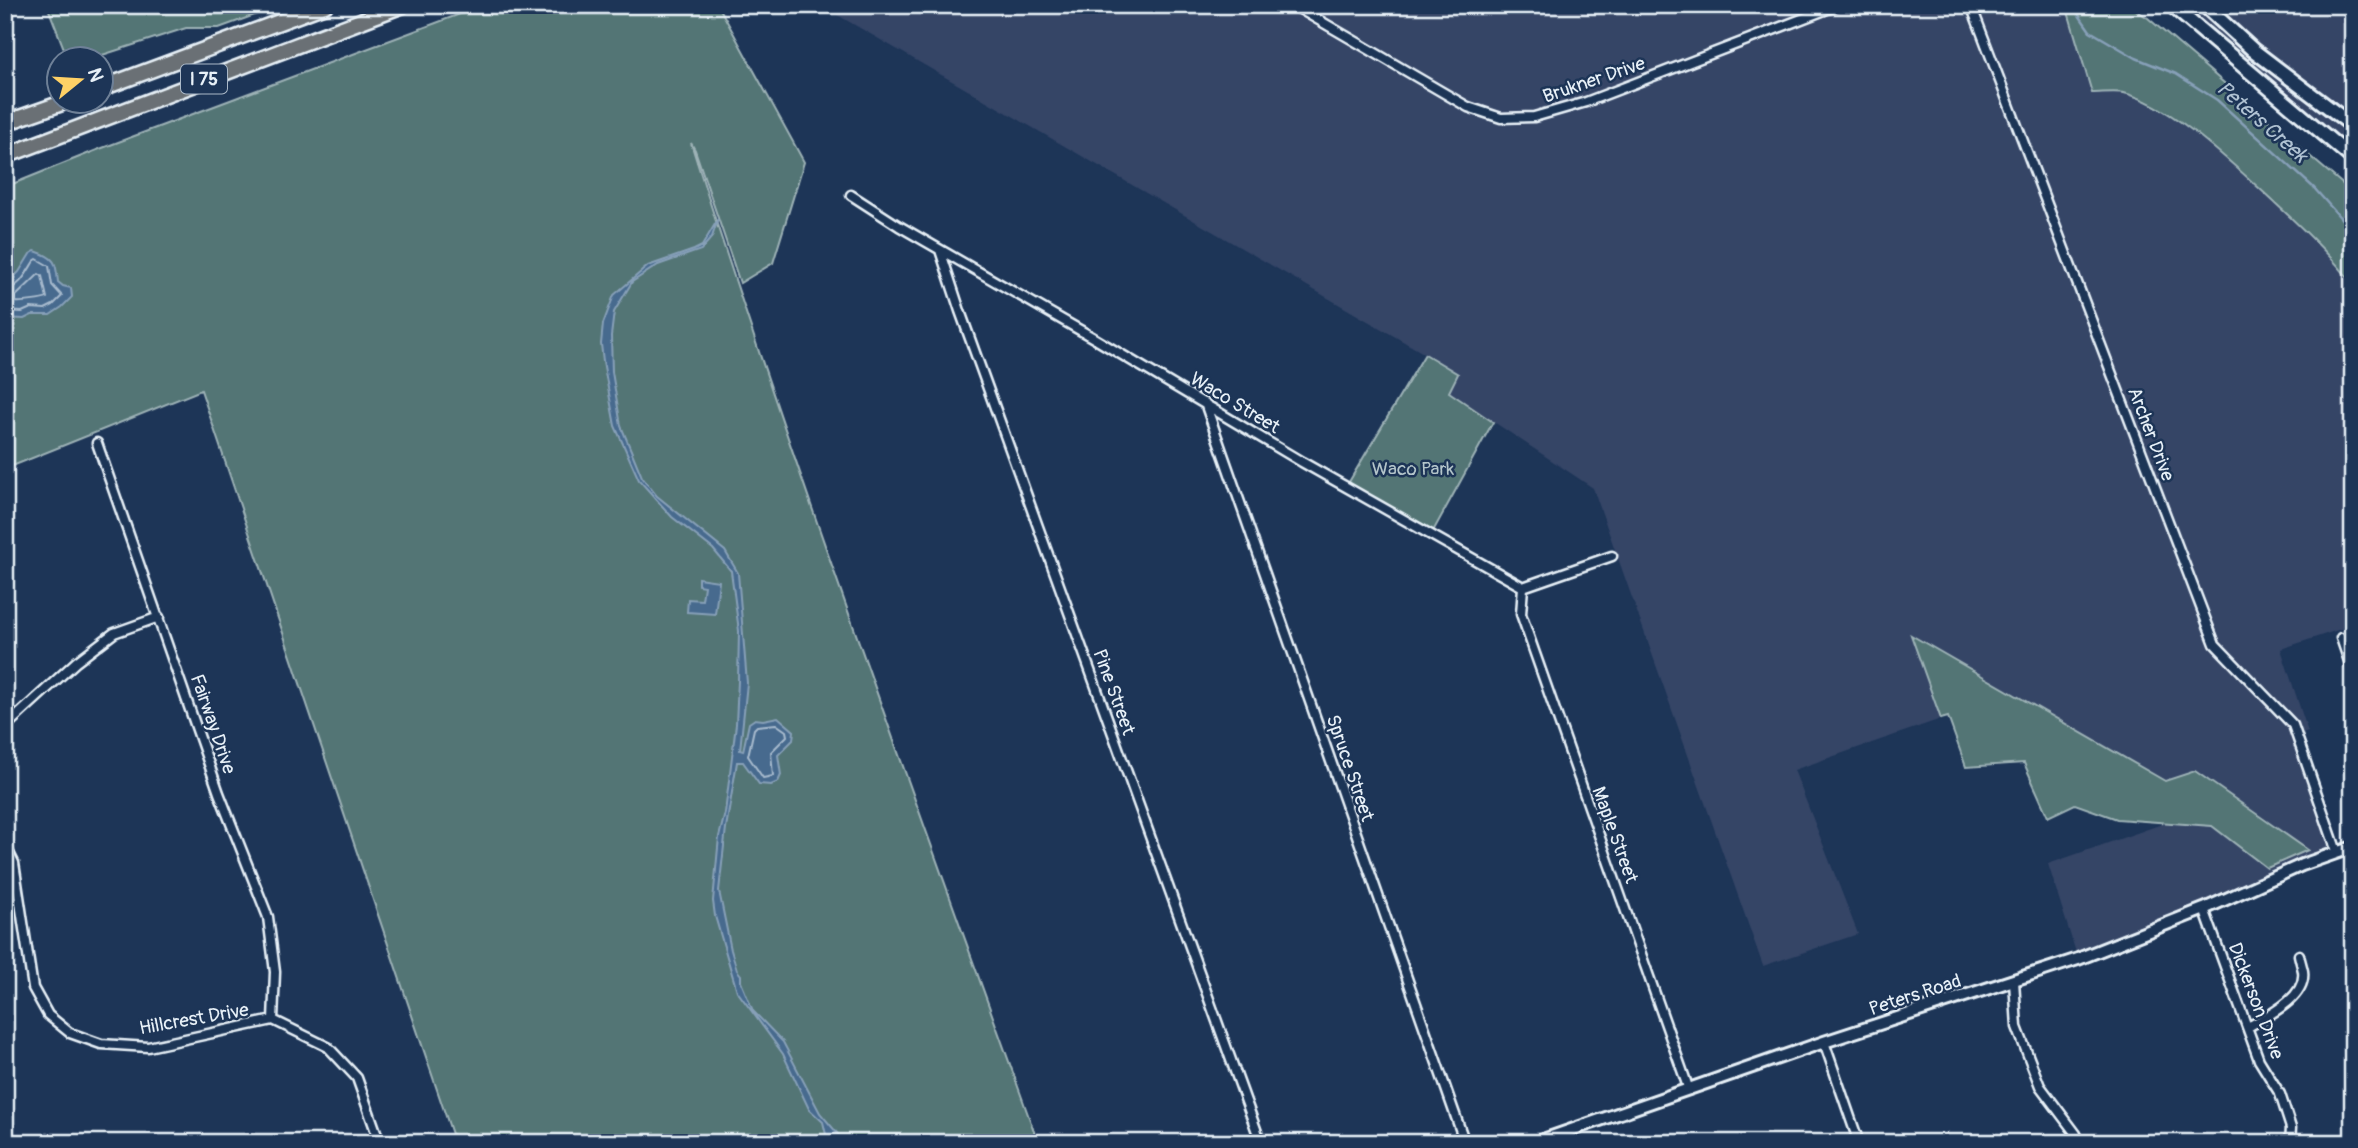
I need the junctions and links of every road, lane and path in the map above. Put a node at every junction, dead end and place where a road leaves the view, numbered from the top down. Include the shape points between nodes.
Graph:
1 (325, 5) edge
2 (403, 5) edge
3 (1293, 5) edge
4 (1838, 5) edge
5 (1971, 5) edge
6 (2171, 5) edge
7 (2204, 5) edge
8 (2253, 50) junction
9 (2241, 65) junction
10 (116, 83) edge
11 (46, 109) edge
12 (5, 123) edge
13 (2353, 127) edge
14 (5, 156) edge
15 (2353, 159) edge
16 (851, 195) dead end
17 (940, 250) junction
18 (1205, 403) junction
19 (97, 443) dead end
20 (1612, 556) dead end
21 (1522, 587) junction
22 (159, 617) junction
23 (2341, 638) dead end
24 (2353, 673) edge
25 (5, 727) edge
26 (5, 845) edge
27 (2353, 847) edge
28 (2337, 852) junction
29 (2204, 909) junction
30 (2298, 955) dead end
31 (2014, 981) junction
32 (274, 1020) junction
33 (2248, 1027) junction
34 (1824, 1042) junction
35 (1689, 1090) junction
36 (380, 1143) edge
37 (1261, 1143) edge
38 (1465, 1143) edge
39 (1534, 1143) edge
40 (1859, 1143) edge
41 (2080, 1143) edge
42 (2290, 1143) edge

1 - 10 highway, I 75
2 - 14 highway, I 75
3 - 4 street, Brukner Drive via 1468,107 1501,118 1534,117 1577,105
5 - 28 street, Archer Drive via 2215,644 2293,725
6 - 9 main road
7 - 8 main road
8 - 9 main road
8 - 13 main road
9 - 15 main road
11 - 12 highway
16 - 17 street, Waco Street
17 - 18 street, Waco Street
17 - 37 street, Pine Street
18 - 21 street, Waco Street
18 - 38 street, Spruce Street
19 - 22 street, Fairway Drive
20 - 21 street
21 - 35 street, Maple Street via 1521,614
22 - 25 street via 114,633
22 - 32 street, Fairway Drive via 219,793 268,916 275,972
23 - 24 street
26 - 32 street, Hillcrest Drive via 13,863 33,988 48,1015 70,1033 101,1044 148,1047
27 - 28 street, Peters Road
28 - 29 street, Peters Road
29 - 31 street, Peters Road
29 - 33 street, Dickerson Drive
30 - 33 street via 2304,973 2300,988 2279,1010
31 - 34 street, Peters Road
31 - 41 street via 2017,1027 2040,1086
32 - 36 street, Hillcrest Drive via 328,1046 357,1078
33 - 42 street, Dickerson Drive via 2259,1060 2280,1094 2291,1128
34 - 35 street, Peters Road
34 - 40 street
35 - 39 street, Peters Road

